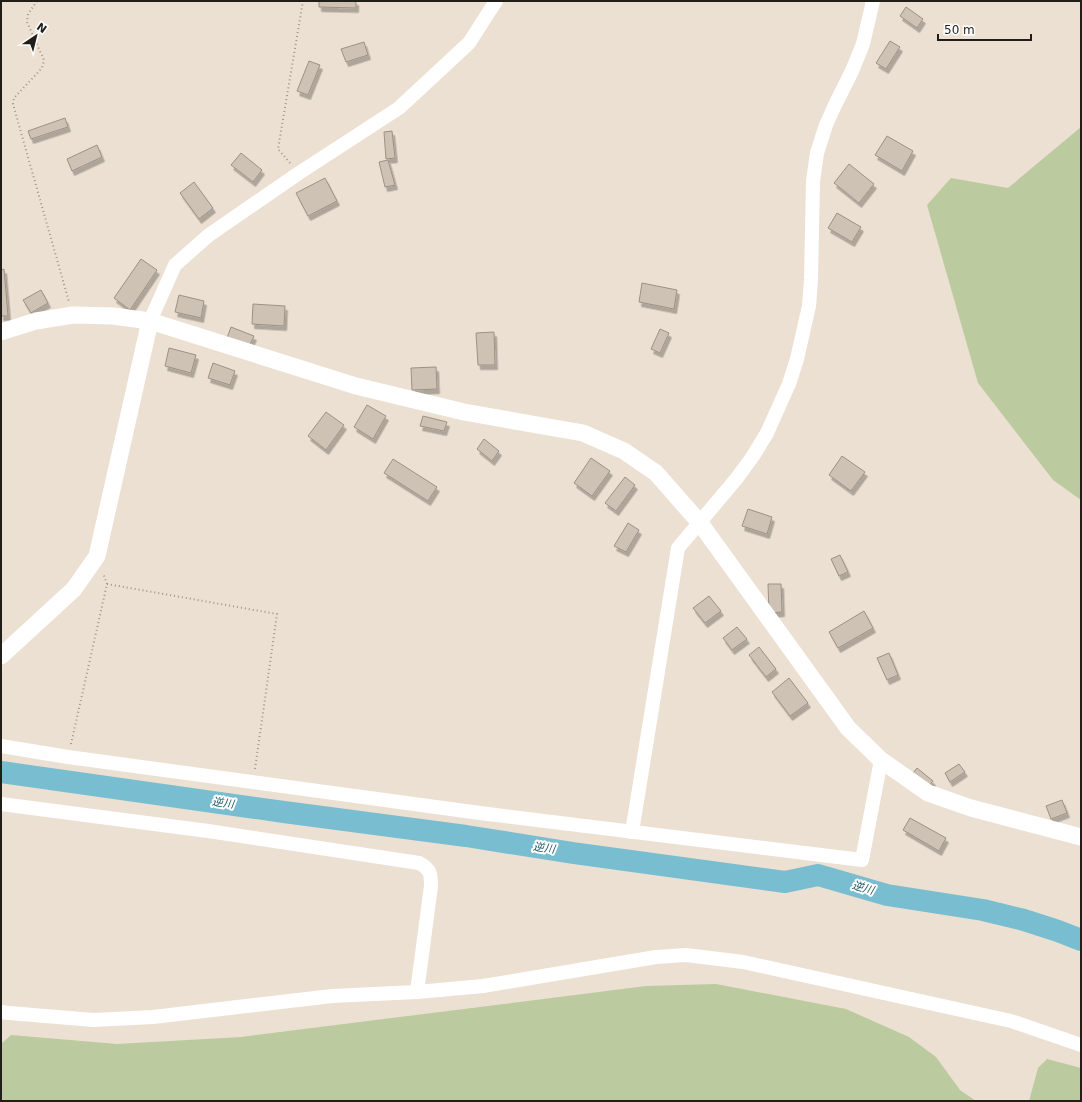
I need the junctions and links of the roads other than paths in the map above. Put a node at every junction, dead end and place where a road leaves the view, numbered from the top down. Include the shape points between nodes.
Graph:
1 (496, 1) edge
2 (873, 1) edge
3 (150, 321) junction
4 (1, 332) edge
5 (700, 523) junction
6 (1, 656) edge
7 (1, 746) edge
8 (881, 760) junction
9 (1, 804) edge
10 (632, 832) junction
11 (1081, 837) edge
12 (417, 992) junction
13 (1, 1012) edge
14 (1081, 1045) edge

1 - 3 street via 469,43 399,108 298,173 209,235 175,265
2 - 5 street via 863,44 826,125 818,153 813,181 808,306 789,384 767,433 753,456
3 - 4 street via 113,316 73,315 36,321
3 - 5 street via 356,386 464,412 583,432 624,450 656,474
3 - 6 street via 97,556 74,589
5 - 8 street via 848,728
5 - 10 street via 678,548
7 - 10 street
8 - 10 street via 862,860
8 - 11 street via 928,793 971,808
9 - 12 street via 208,831 419,863 427,868 431,876 431,886
12 - 13 street via 332,996 153,1017 100,1019
12 - 14 street via 483,986 656,957 686,955 743,962 1011,1021

